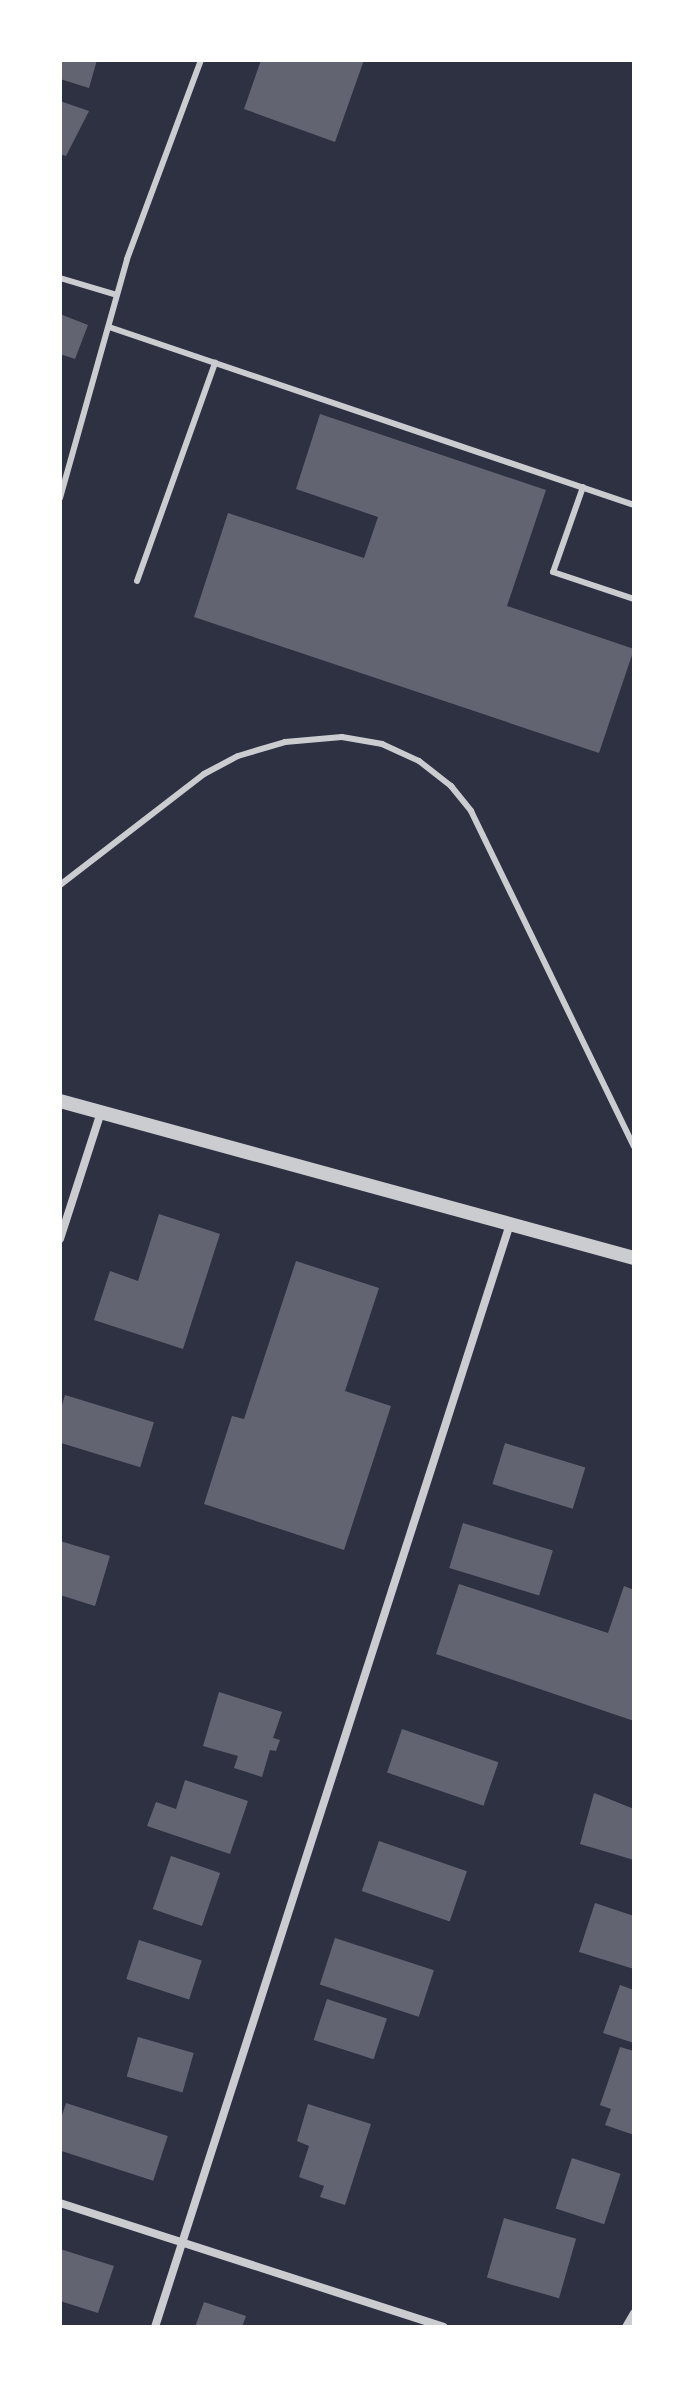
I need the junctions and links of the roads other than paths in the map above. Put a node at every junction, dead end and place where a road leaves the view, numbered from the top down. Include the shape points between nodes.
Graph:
1 (201, 60) edge
2 (60, 278) edge
3 (117, 295) junction
4 (109, 327) junction
5 (215, 363) junction
6 (583, 487) junction
7 (60, 498) edge
8 (634, 505) edge
9 (137, 581) dead end
10 (634, 599) edge
11 (60, 885) edge
12 (60, 1101) edge
13 (101, 1111) junction
14 (634, 1146) edge
15 (510, 1224) junction
16 (60, 1239) edge
17 (634, 1258) edge
18 (60, 2203) edge
19 (182, 2243) junction
20 (634, 2313) edge
21 (155, 2327) edge
22 (443, 2327) edge
23 (626, 2327) edge

1 - 3 lane
2 - 3 lane
3 - 4 lane
4 - 5 lane
4 - 7 lane
5 - 6 lane
5 - 9 lane
6 - 8 lane
6 - 10 lane via 553,572
11 - 14 lane via 204,774 238,756 285,742 342,737 394,750 451,786 471,811
12 - 13 street
13 - 15 street
13 - 16 street
15 - 17 street
15 - 19 street
18 - 19 street
19 - 21 street
19 - 22 street
20 - 23 street

